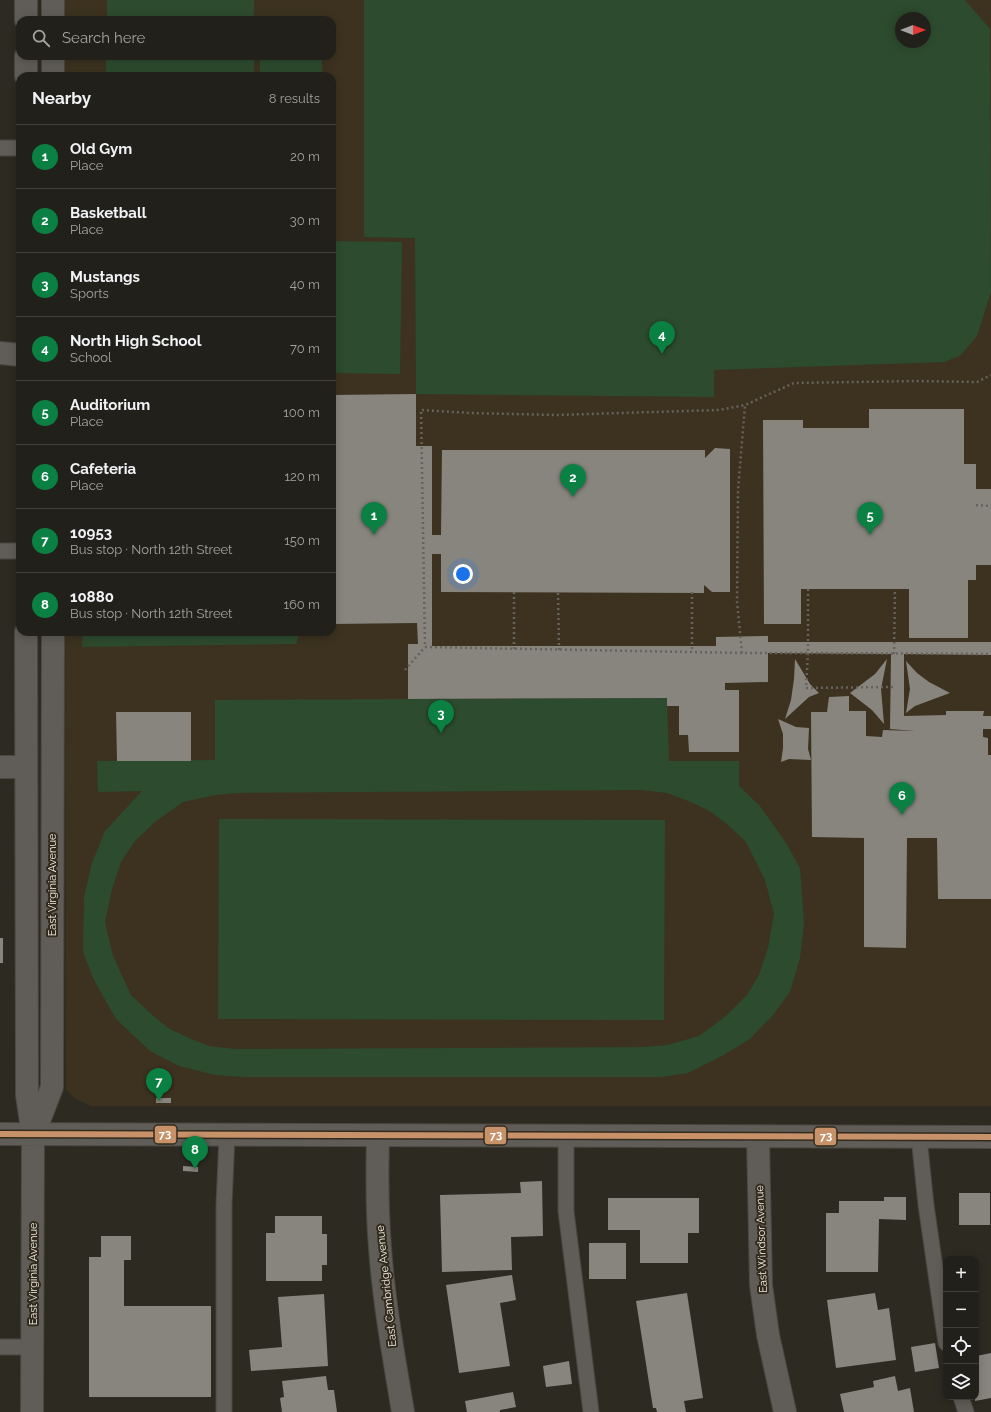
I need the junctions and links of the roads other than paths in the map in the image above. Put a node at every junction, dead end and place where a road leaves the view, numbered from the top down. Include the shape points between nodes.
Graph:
1 (26, 0) edge
2 (53, 0) edge
3 (26, 16) edge
4 (53, 16) edge
5 (26, 60) edge
6 (53, 60) edge
7 (26, 72) edge
8 (53, 72) edge
9 (0, 148) edge
10 (16, 148) edge
11 (0, 353) edge
12 (16, 355) edge
13 (0, 551) edge
14 (16, 551) edge
15 (26, 636) edge
16 (53, 636) edge
17 (0, 767) edge
18 (26, 767) junction
19 (0, 1134) edge
20 (33, 1135) junction
21 (227, 1135) junction
22 (378, 1135) junction
23 (566, 1136) junction
24 (758, 1136) junction
25 (919, 1137) junction
26 (991, 1137) edge
27 (944, 1328) edge
28 (0, 1347) edge
29 (32, 1347) junction
30 (962, 1400) edge
31 (32, 1412) edge
32 (224, 1412) edge
33 (403, 1412) edge
34 (590, 1412) edge
35 (785, 1412) edge
36 (966, 1412) edge

1 - 3 street
2 - 4 street
5 - 7 street
6 - 8 street
9 - 10 lane
11 - 12 street
13 - 14 lane
15 - 18 street, East Virginia Avenue
16 - 20 street, East Virginia Avenue via 52,1087
17 - 18 street
18 - 20 street, East Virginia Avenue via 27,1095
19 - 20 street
20 - 21 street
20 - 29 street, East Virginia Avenue
21 - 22 street
21 - 32 lane via 224,1206
22 - 23 street
22 - 33 street, East Cambridge Avenue via 380,1248 387,1314
23 - 24 street
23 - 34 lane via 566,1211
24 - 25 street
24 - 35 street, East Windsor Avenue via 761,1284 768,1335
25 - 26 street
25 - 27 lane
28 - 29 lane
29 - 31 street, East Virginia Avenue
30 - 36 lane

